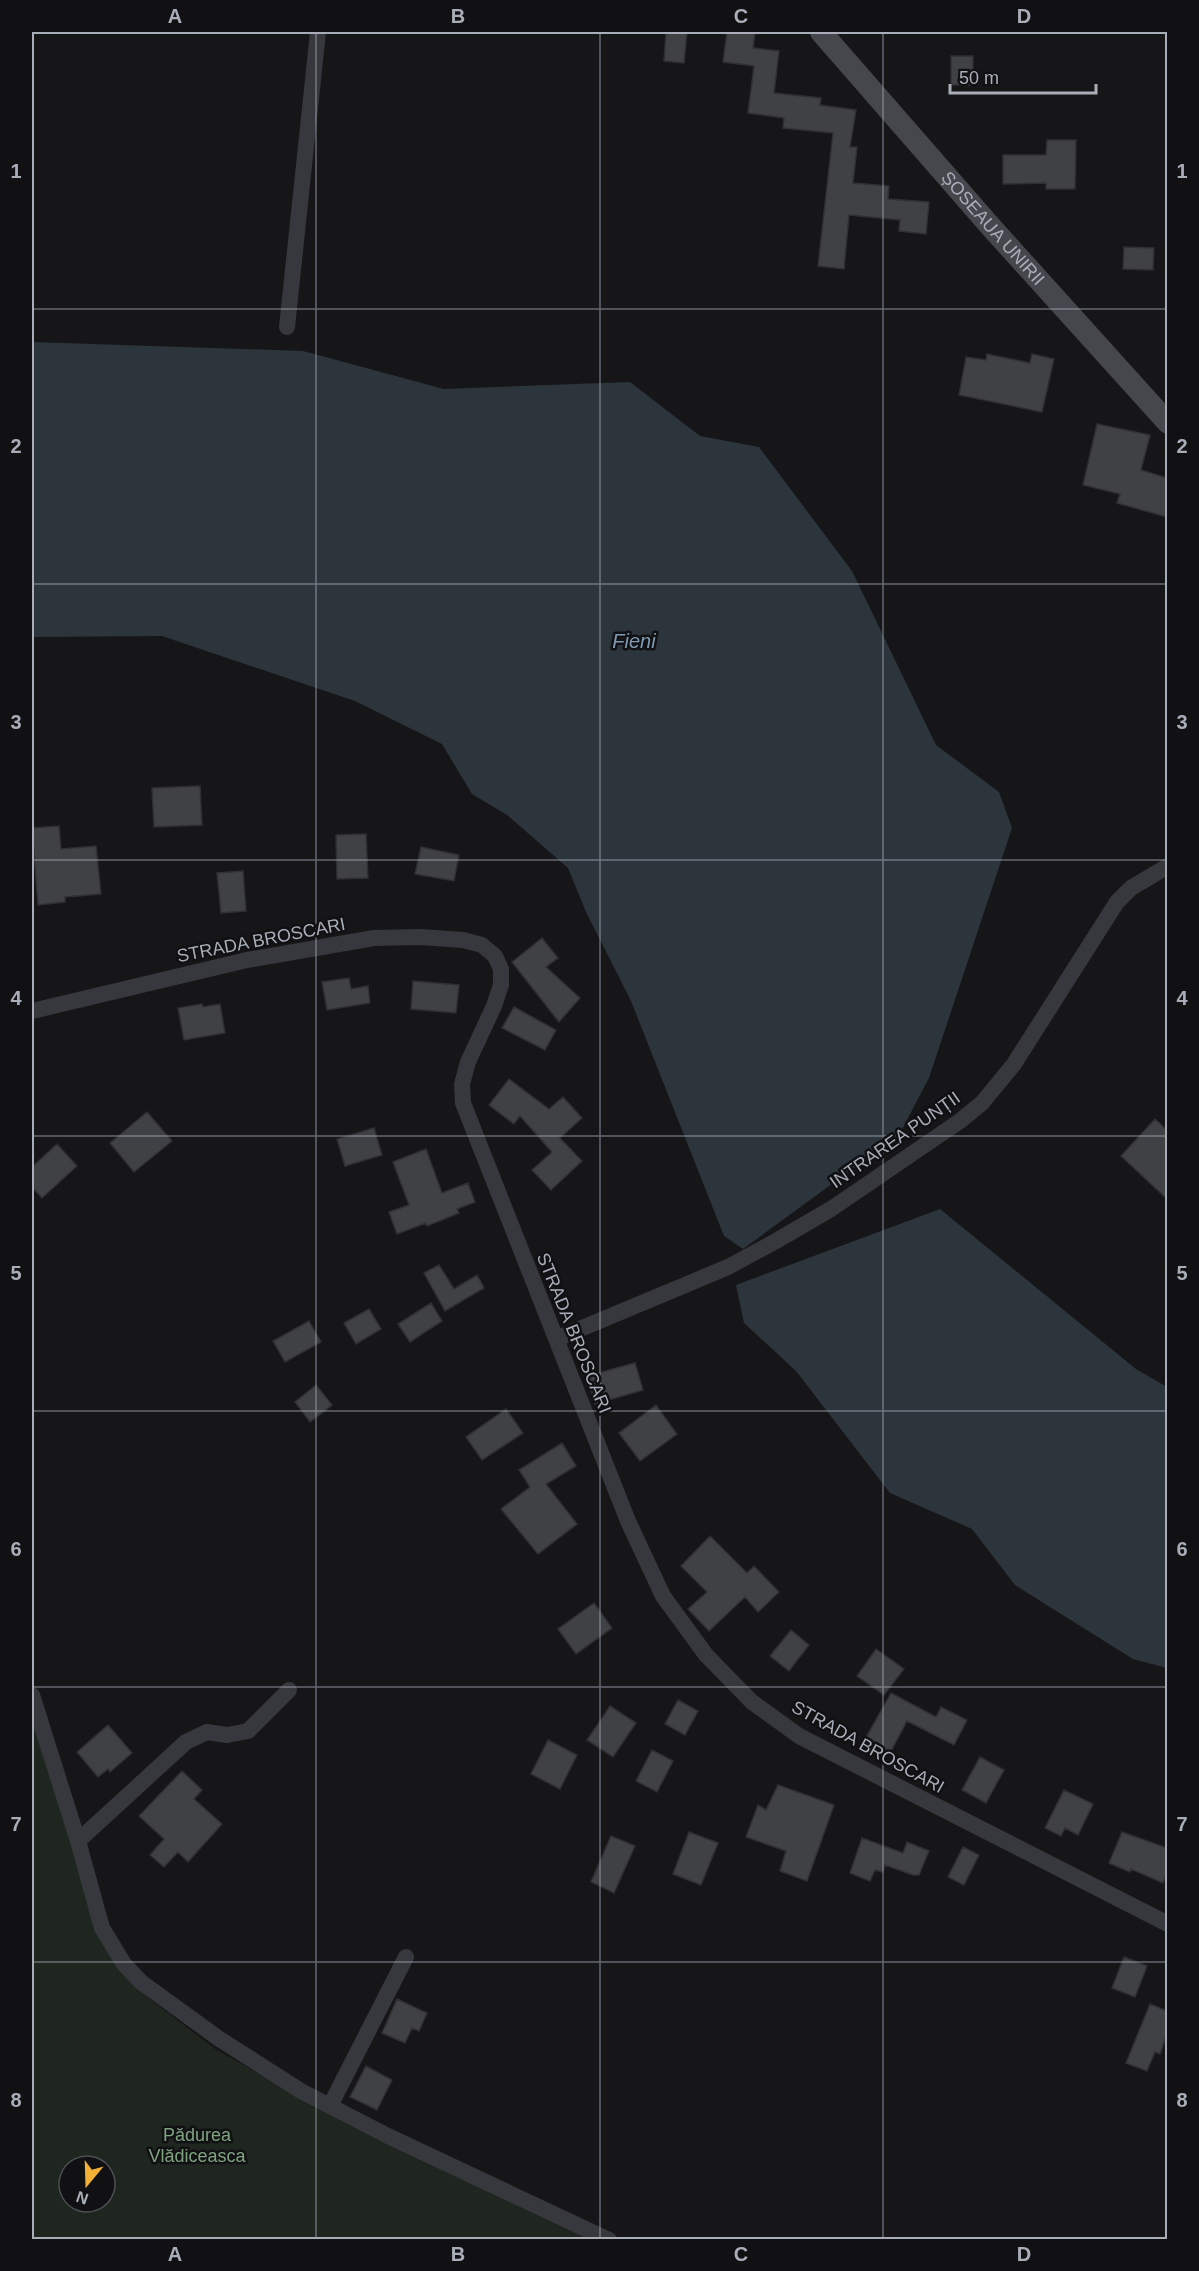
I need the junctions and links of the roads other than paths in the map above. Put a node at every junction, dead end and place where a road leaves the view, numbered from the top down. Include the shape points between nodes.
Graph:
1 (318, 32) edge
2 (821, 32) edge
3 (287, 327) dead end
4 (1167, 423) edge
5 (1167, 866) edge
6 (32, 1011) edge
7 (556, 1339) junction
8 (289, 1690) dead end
9 (32, 1695) edge
10 (78, 1840) junction
11 (1167, 1924) edge
12 (406, 1958) dead end
13 (330, 2106) junction
14 (609, 2240) edge

1 - 3 street
2 - 4 main road, ȘOSEAUA UNIRII
5 - 7 street, INTRAREA PUNȚII via 1131,888 1117,902 1014,1064 982,1103 960,1121 776,1242 728,1267
6 - 7 street, STRADA BROSCARI via 246,960 374,938 420,937 482,945 501,969 501,985 468,1062 462,1084 463,1104
7 - 11 street, STRADA BROSCARI via 628,1521 663,1596 706,1655 752,1702 800,1736 846,1761
8 - 10 street via 248,1731 227,1735 207,1732 186,1742
9 - 10 street
10 - 13 street via 102,1928 124,1964 141,1982 218,2038
12 - 13 street
13 - 14 street

